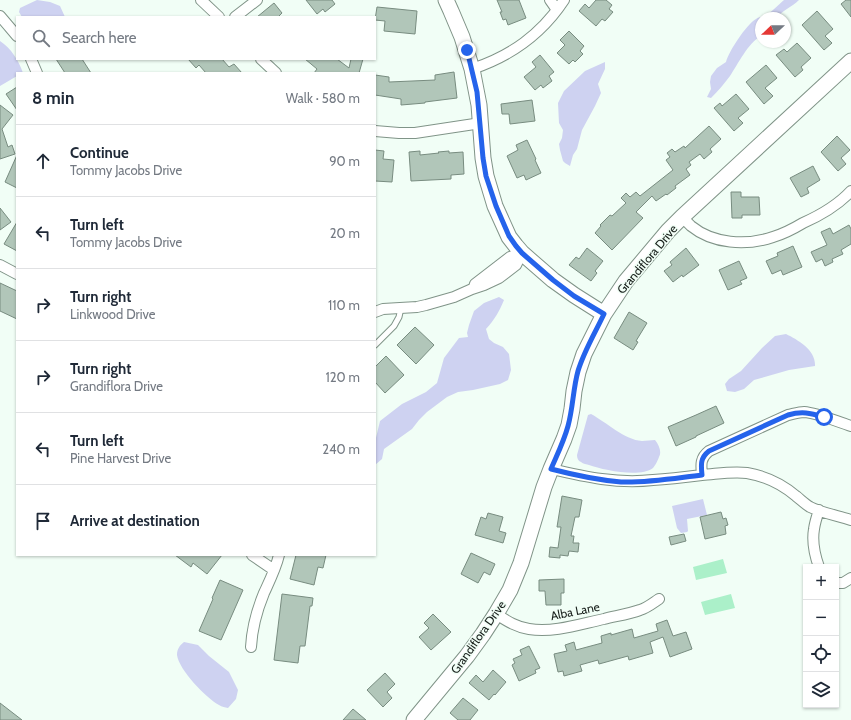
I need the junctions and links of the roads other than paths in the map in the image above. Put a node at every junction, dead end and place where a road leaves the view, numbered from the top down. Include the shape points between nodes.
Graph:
1 (201, 0) edge
2 (257, 0) edge
3 (446, 0) edge
4 (550, 0) edge
5 (564, 0) edge
6 (557, 10) junction
7 (0, 16) edge
8 (218, 16) edge
9 (236, 16) edge
10 (16, 35) edge
11 (31, 60) edge
12 (263, 60) edge
13 (851, 62) edge
14 (472, 68) junction
15 (37, 72) edge
16 (275, 72) edge
17 (480, 123) junction
18 (376, 131) edge
19 (851, 191) edge
20 (682, 217) junction
21 (522, 253) junction
22 (0, 265) edge
23 (16, 273) edge
24 (401, 308) junction
25 (376, 312) edge
26 (604, 314) junction
27 (376, 344) edge
28 (851, 426) edge
29 (551, 469) junction
30 (702, 475) junction
31 (819, 510) junction
32 (851, 520) edge
33 (253, 556) edge
34 (279, 556) edge
35 (818, 564) edge
36 (274, 570) junction
37 (851, 578) edge
38 (839, 583) edge
39 (659, 599) dead end
40 (496, 614) junction
41 (251, 647) dead end
42 (414, 720) edge

1 - 8 street
2 - 9 street
3 - 14 street
4 - 6 street
5 - 6 street
6 - 14 street via 540,30 522,44 497,59
7 - 10 street
11 - 15 street
12 - 16 street
13 - 20 street, Grandiflora Drive
14 - 17 street
17 - 18 street via 415,133
17 - 21 street via 491,195 509,236
19 - 20 street via 838,203 810,220 787,232 758,241 729,242 714,238 691,226
20 - 26 street, Grandiflora Drive via 626,281
21 - 24 street via 510,257 472,289 441,302
21 - 26 street via 562,287
22 - 23 street
24 - 25 street
24 - 27 lane via 394,326
26 - 29 street, Grandiflora Drive via 584,354 564,439
28 - 30 street via 812,413 788,415 709,451 702,459
29 - 30 street via 623,482
29 - 40 street, Grandiflora Drive via 521,563 510,590
30 - 31 street via 735,472 767,478
31 - 32 street
31 - 35 street via 813,538
33 - 36 street
34 - 36 street
36 - 41 street via 255,617
37 - 38 street
39 - 40 street, Alba Lane via 640,610 549,630 519,627
40 - 42 street, Grandiflora Drive

